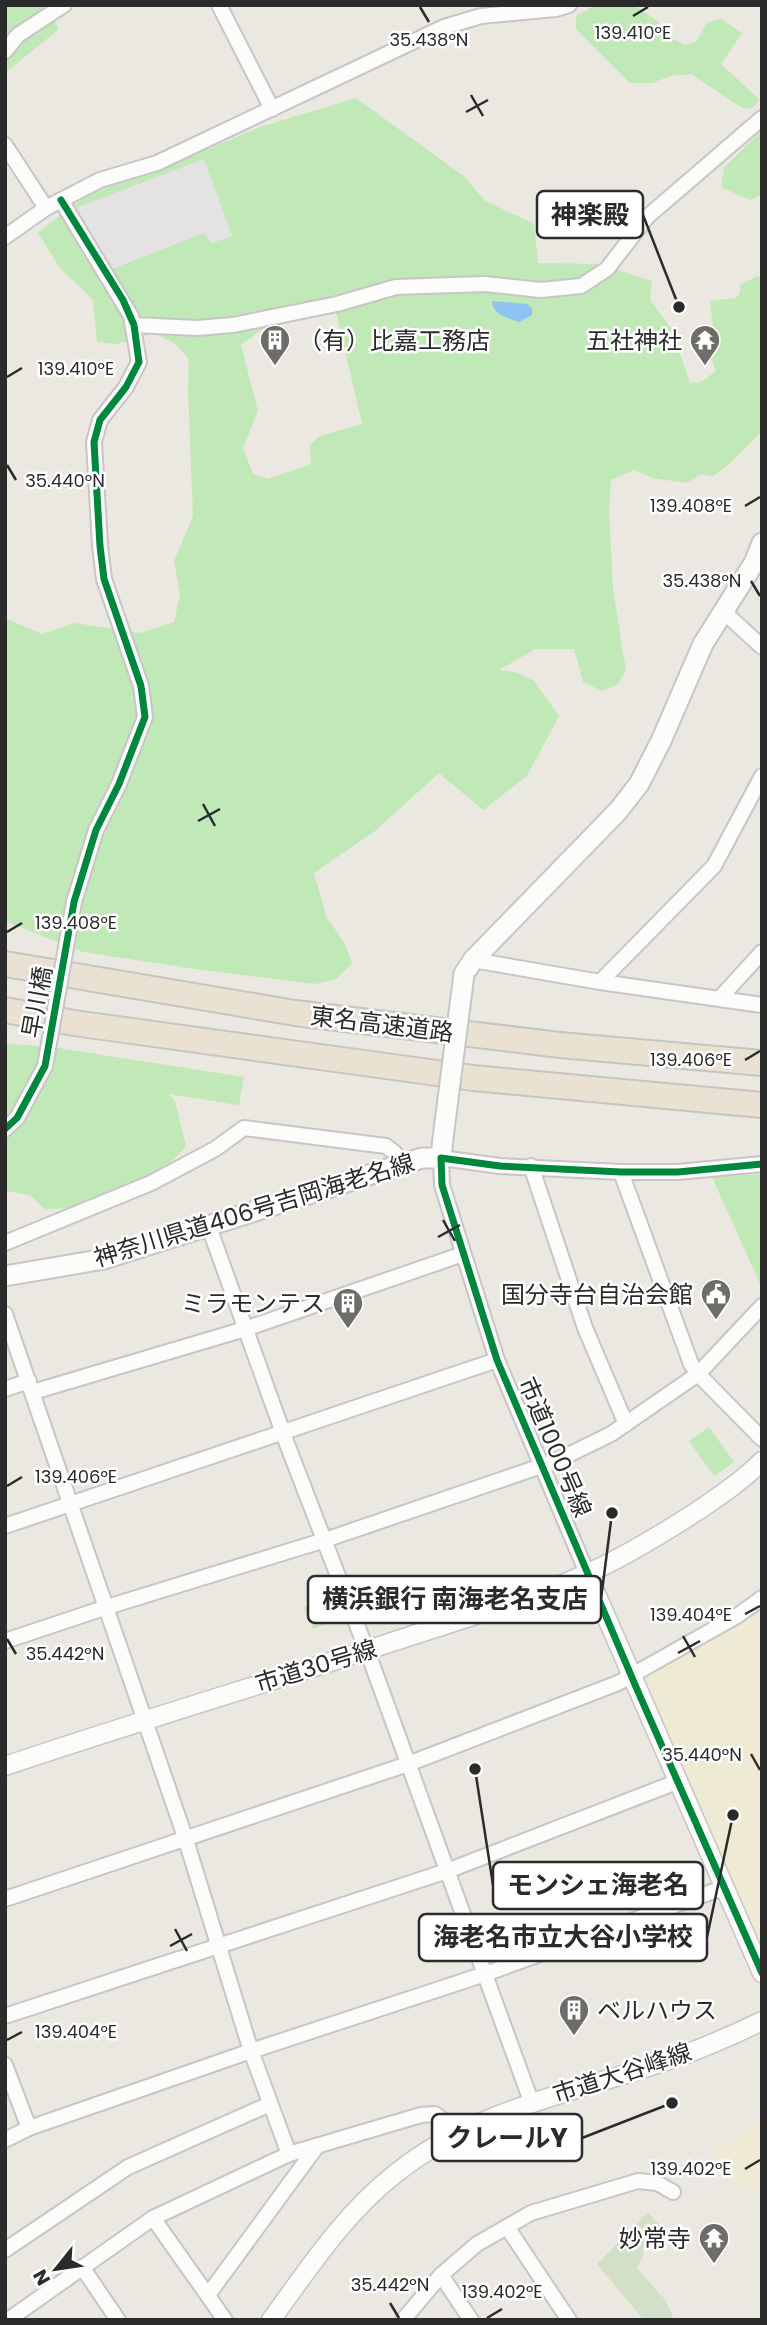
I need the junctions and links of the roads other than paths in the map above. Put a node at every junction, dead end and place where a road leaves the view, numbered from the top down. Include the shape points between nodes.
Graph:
1 (64, 5) edge
2 (219, 5) edge
3 (569, 5) edge
4 (5, 51) edge
5 (272, 109) junction
6 (762, 118) edge
7 (5, 145) edge
8 (61, 200) junction
9 (46, 208) junction
10 (5, 237) edge
11 (134, 325) junction
12 (762, 543) edge
13 (724, 612) junction
14 (762, 647) edge
15 (762, 776) edge
16 (762, 952) edge
17 (5, 964) edge
18 (469, 967) junction
19 (600, 982) junction
20 (720, 998) junction
21 (762, 1005) edge
22 (5, 1010) edge
23 (762, 1063) edge
24 (762, 1105) edge
25 (5, 1129) edge
26 (441, 1158) junction
27 (762, 1164) edge
28 (399, 1165) junction
29 (531, 1166) junction
30 (621, 1172) junction
31 (209, 1227) junction
32 (5, 1243) edge
33 (463, 1254) junction
34 (5, 1276) edge
35 (762, 1306) edge
36 (5, 1314) edge
37 (245, 1329) junction
38 (497, 1360) junction
39 (698, 1374) junction
40 (31, 1387) junction
41 (5, 1389) edge
42 (626, 1424) junction
43 (283, 1432) junction
44 (762, 1439) edge
45 (762, 1461) edge
46 (542, 1467) junction
47 (71, 1503) junction
48 (5, 1526) edge
49 (325, 1540) junction
50 (587, 1573) junction
51 (762, 1598) edge
52 (107, 1607) junction
53 (5, 1641) edge
54 (367, 1650) junction
55 (632, 1676) junction
56 (143, 1719) junction
57 (408, 1764) junction
58 (5, 1766) edge
59 (679, 1781) junction
60 (185, 1837) junction
61 (447, 1871) junction
62 (725, 1887) junction
63 (5, 1899) edge
64 (219, 1945) junction
65 (762, 1973) edge
66 (485, 1974) junction
67 (5, 2016) edge
68 (762, 2021) edge
69 (251, 2051) junction
70 (5, 2065) edge
71 (531, 2101) junction
72 (270, 2104) junction
73 (29, 2128) junction
74 (453, 2135) junction
75 (5, 2140) edge
76 (317, 2146) junction
77 (289, 2154) junction
78 (673, 2192) dead end
79 (153, 2218) junction
80 (507, 2227) junction
81 (5, 2250) edge
82 (82, 2267) junction
83 (441, 2275) junction
84 (208, 2295) junction
85 (8, 2320) edge
86 (118, 2320) edge
87 (225, 2320) edge
88 (271, 2320) edge
89 (404, 2320) edge
90 (471, 2320) edge
91 (569, 2320) edge

1 - 4 street via 18,35
2 - 5 street
3 - 5 street via 481,16 444,27
5 - 8 street via 157,163 100,180
6 - 11 street via 647,217 607,269 581,286 541,290 485,284 396,287 233,325
7 - 9 street
8 - 9 street
8 - 11 street, 早川橋
9 - 10 street
11 - 25 street, 早川橋, bridge via 139,362 100,421 94,442 104,579 141,687 145,717 96,830 74,902 45,1066 17,1118
12 - 13 main road
13 - 14 street
13 - 18 main road via 703,644 639,784
15 - 19 street via 714,866
16 - 20 street
17 - 23 highway, 東名高速道路 via 295,1013
18 - 19 street
18 - 26 main road, 神奈川県道406号吉岡海老名線, bridge
19 - 20 street
20 - 21 street
22 - 24 highway, 東名高速道路 via 473,1078
26 - 28 main road, 神奈川県道406号吉岡海老名線
26 - 29 street
26 - 33 street, 市道1000号線 via 442,1185
27 - 30 street
28 - 31 main road, 神奈川県道406号吉岡海老名線
28 - 32 street via 386,1146 244,1128 151,1183
29 - 30 street
29 - 42 street via 584,1328
30 - 39 street
31 - 34 main road, 神奈川県道406号吉岡海老名線 via 104,1259
31 - 37 street
33 - 37 street
33 - 38 street, 市道1000号線
35 - 39 street
36 - 40 street
37 - 40 street
37 - 43 street
38 - 43 street
38 - 46 street, 市道1000号線
39 - 42 street
39 - 44 street
40 - 41 street
40 - 47 street
42 - 46 street
43 - 47 street
43 - 49 street
45 - 50 street, 市道30号線 via 678,1524
46 - 49 street
46 - 50 street, 市道1000号線
47 - 48 street
47 - 52 street
49 - 52 street
49 - 54 street
50 - 54 street, 市道30号線
50 - 55 street, 市道1000号線
51 - 55 street
52 - 53 street
52 - 56 street
54 - 56 street, 市道30号線
54 - 57 street
55 - 57 street
55 - 59 street, 市道1000号線
56 - 58 street, 市道30号線
56 - 60 street
57 - 60 street
57 - 61 street
59 - 61 street
59 - 62 street, 市道1000号線
60 - 63 street
60 - 64 street
61 - 64 street
61 - 66 street
62 - 65 street, 市道1000号線
62 - 66 street
64 - 67 street
64 - 69 street
66 - 69 street
66 - 71 street
68 - 71 street, 市道大谷峰線 via 675,2058
69 - 72 street
69 - 73 street
70 - 73 street
71 - 74 street, 市道大谷峰線
72 - 77 street
72 - 81 street via 128,2167
73 - 75 street
74 - 76 street via 435,2114 421,2115
74 - 88 street, 市道大谷峰線 via 395,2173 351,2213
76 - 77 street
76 - 84 street
77 - 79 street
78 - 80 street via 657,2183 638,2181 531,2213
79 - 82 street
79 - 84 street
80 - 83 street via 477,2244
80 - 91 street
82 - 85 street
82 - 86 street
83 - 89 street
83 - 90 street
84 - 87 street

